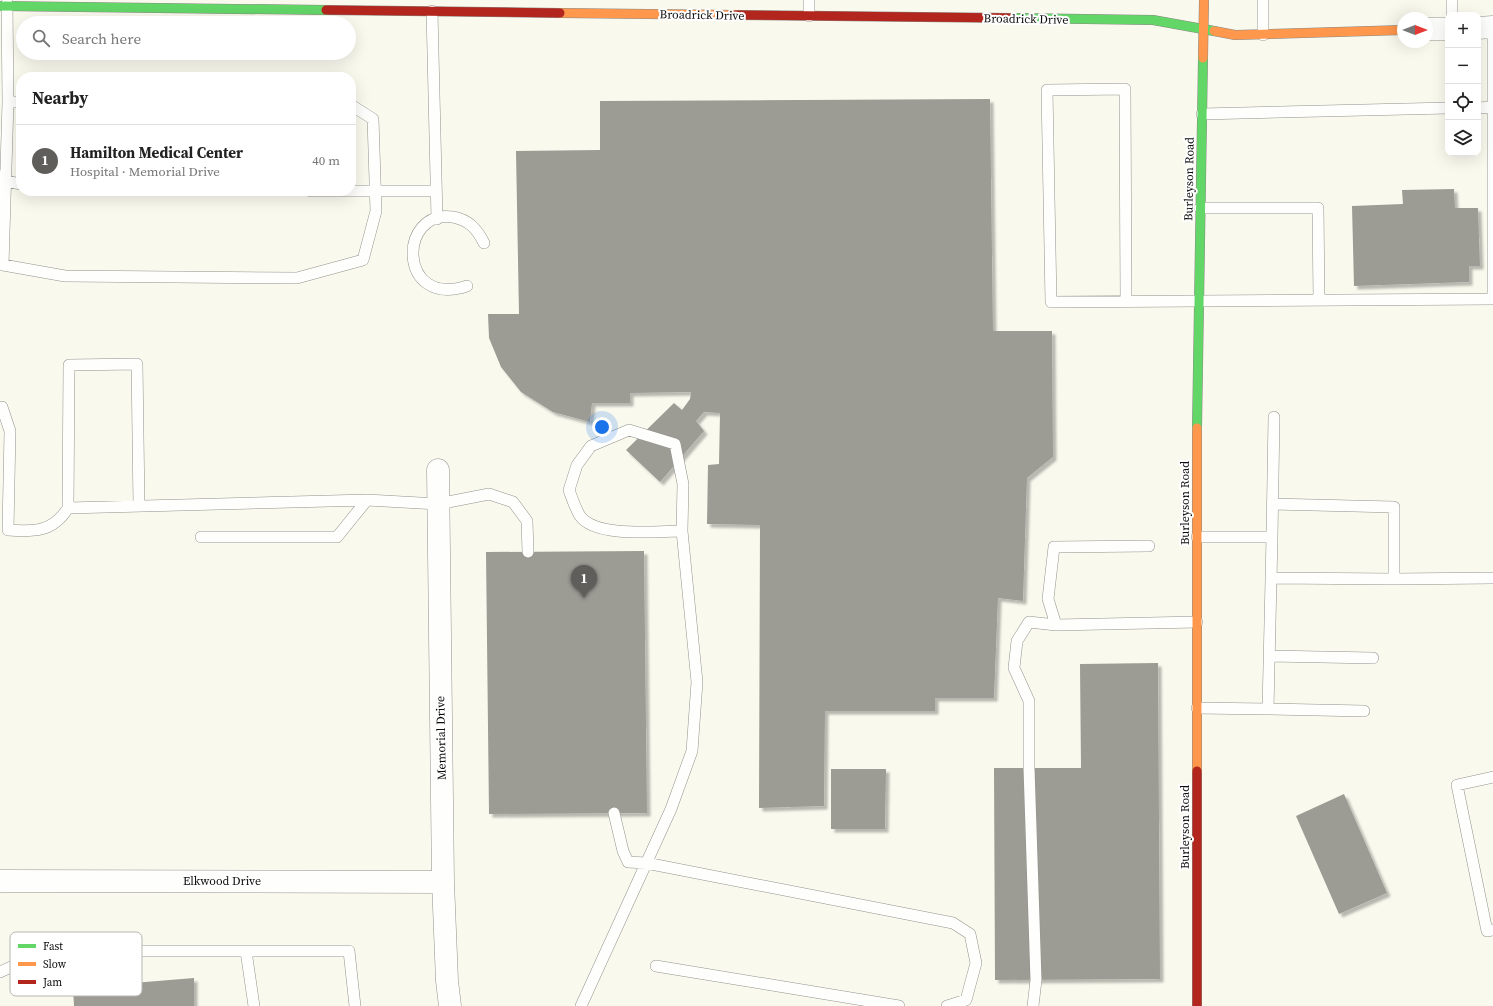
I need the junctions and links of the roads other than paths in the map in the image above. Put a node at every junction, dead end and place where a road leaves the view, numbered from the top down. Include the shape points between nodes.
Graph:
1 (810, 0) edge
2 (1204, 0) edge
3 (1264, 0) edge
4 (1452, 0) edge
5 (4, 4) edge
6 (432, 6) edge
7 (1452, 12) edge
8 (809, 16) junction
9 (1493, 27) edge
10 (1481, 28) edge
11 (1433, 29) edge
12 (1445, 29) edge
13 (1204, 30) junction
14 (1397, 30) edge
15 (1263, 35) junction
16 (8, 102) junction
17 (16, 102) edge
18 (356, 108) edge
19 (1445, 108) edge
20 (1481, 108) edge
21 (1493, 108) edge
22 (1202, 114) junction
23 (3, 178) edge
24 (16, 182) edge
25 (356, 191) edge
26 (376, 191) junction
27 (436, 191) junction
28 (1200, 208) junction
29 (437, 219) junction
30 (484, 243) dead end
31 (467, 286) dead end
32 (1198, 300) junction
33 (1319, 300) junction
34 (1126, 301) junction
35 (0, 407) edge
36 (1274, 417) dead end
37 (438, 470) dead end
38 (367, 500) junction
39 (438, 504) junction
40 (1272, 504) junction
41 (139, 506) junction
42 (68, 508) junction
43 (682, 531) junction
44 (201, 537) dead end
45 (1197, 537) junction
46 (1272, 537) junction
47 (1149, 546) dead end
48 (528, 552) dead end
49 (1271, 578) junction
50 (1493, 578) edge
51 (1394, 579) junction
52 (1197, 622) junction
53 (1056, 625) junction
54 (1269, 656) junction
55 (1373, 658) dead end
56 (1197, 708) junction
57 (1268, 710) junction
58 (1364, 711) dead end
59 (1493, 777) edge
60 (614, 813) dead end
61 (646, 863) junction
62 (0, 881) edge
63 (443, 882) junction
64 (1493, 930) edge
65 (142, 951) edge
66 (246, 951) junction
67 (656, 966) dead end
68 (10, 967) edge
69 (0, 972) edge
70 (254, 1006) edge
71 (355, 1006) edge
72 (450, 1006) edge
73 (581, 1006) edge
74 (899, 1006) edge
75 (947, 1006) edge
76 (1033, 1006) edge
77 (1198, 1006) edge

1 - 8 lane
2 - 13 street, Burleyson Road
3 - 15 lane
4 - 7 lane
5 - 6 street, Broadrick Drive
5 - 16 lane
6 - 8 street, Broadrick Drive
6 - 27 lane
8 - 13 street, Broadrick Drive via 1153,20
9 - 10 street
9 - 21 lane
11 - 12 street
13 - 15 street, Broadrick Drive via 1235,36
13 - 22 street, Burleyson Road
14 - 15 street, Broadrick Drive
16 - 17 lane
16 - 23 lane
18 - 26 lane via 373,119
19 - 22 lane
20 - 21 lane
21 - 33 lane via 1493,299
22 - 28 street, Burleyson Road
23 - 24 lane
23 - 26 lane via 3,264 65,276 297,278 363,260 376,211
25 - 26 lane
26 - 27 lane
27 - 29 lane
28 - 32 street, Burleyson Road
28 - 33 lane via 1318,208
29 - 30 lane via 460,219 475,228
29 - 31 lane via 425,225 417,234 412,246 412,259 416,271 423,281 434,288 446,291
32 - 33 lane
32 - 34 lane
32 - 45 street, Burleyson Road
34 - 34 lane via 1051,302 1047,90 1125,89
35 - 42 lane via 10,431 8,530 35,532 61,520
36 - 40 lane
37 - 39 street, Memorial Drive
38 - 39 lane
38 - 41 lane
38 - 44 lane via 337,537
39 - 48 lane via 489,494 513,502 527,521
39 - 63 street, Memorial Drive
40 - 46 lane
40 - 51 lane via 1394,507
41 - 42 lane
41 - 42 lane via 137,364 69,365
43 - 43 lane via 683,484 676,444 629,430 590,446 577,465 569,490 581,517 603,530
43 - 61 lane via 697,682 692,751 671,809
45 - 46 lane
45 - 52 street, Burleyson Road
46 - 49 lane
47 - 53 lane via 1054,547 1048,599
49 - 51 lane
49 - 54 lane
50 - 51 lane
52 - 53 lane
52 - 56 street, Burleyson Road
53 - 76 lane via 1029,622 1016,641 1014,668 1029,701 1036,980
54 - 55 lane
54 - 57 lane
56 - 57 lane
56 - 77 street, Burleyson Road
57 - 58 lane
59 - 64 lane via 1457,785 1487,931
60 - 61 lane via 628,862
61 - 73 lane
61 - 75 lane via 953,923 970,934 976,963 966,1000
62 - 63 street, Elkwood Drive
63 - 72 street, Memorial Drive
65 - 66 lane
66 - 70 lane
66 - 71 lane via 349,951
67 - 74 lane
68 - 69 lane

